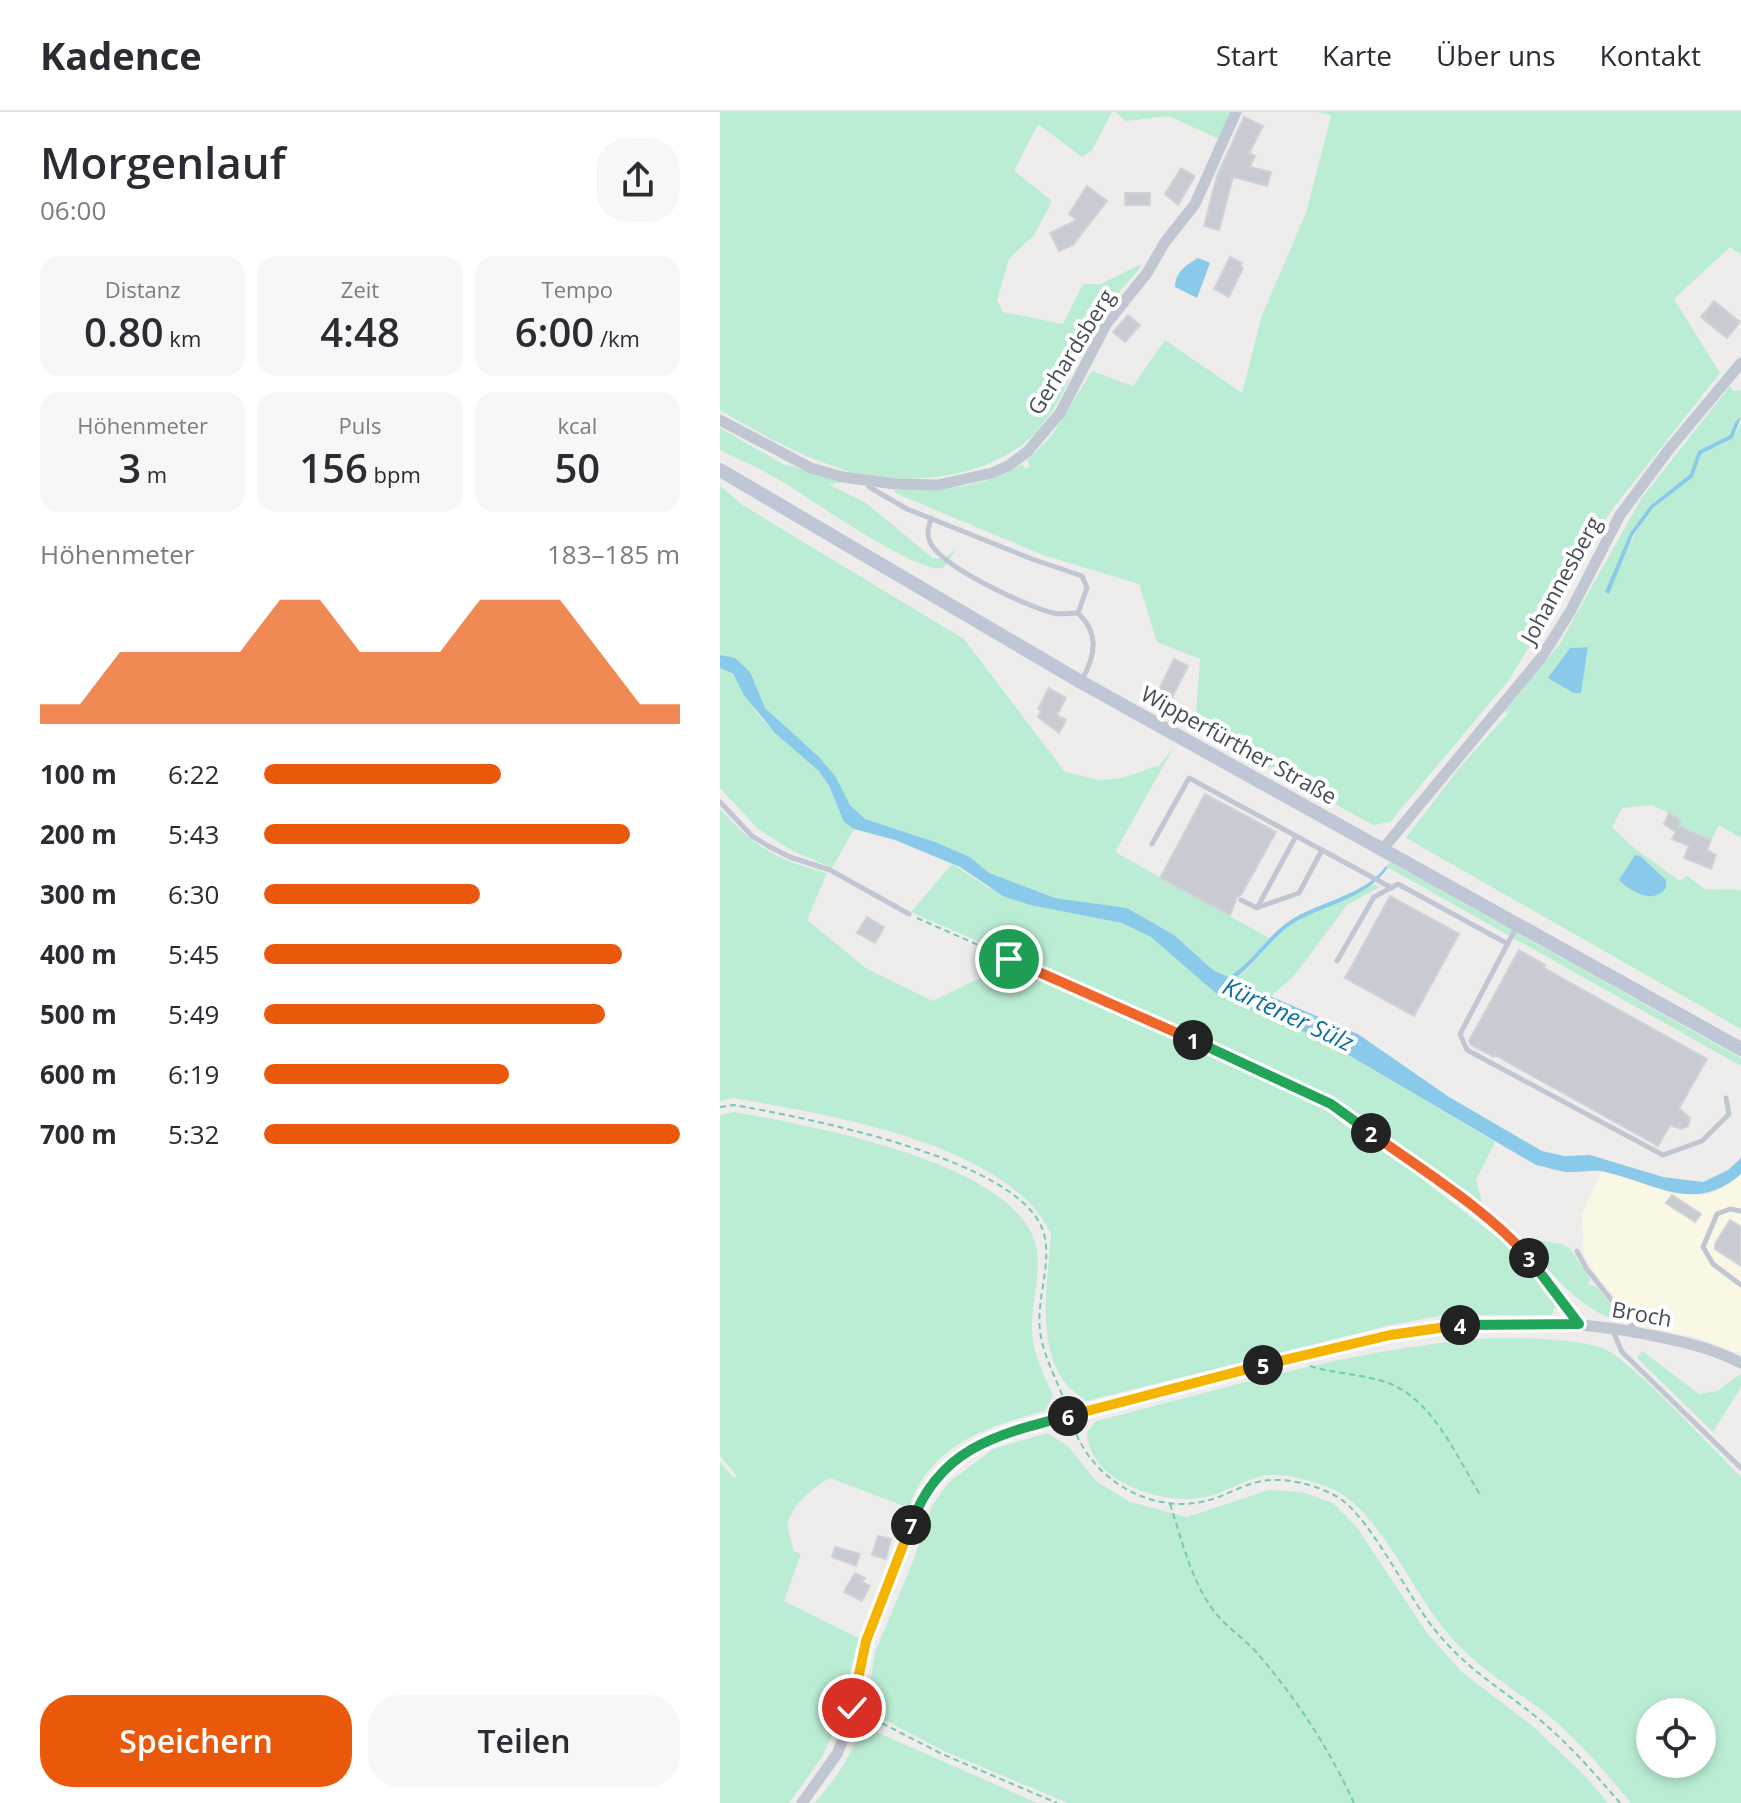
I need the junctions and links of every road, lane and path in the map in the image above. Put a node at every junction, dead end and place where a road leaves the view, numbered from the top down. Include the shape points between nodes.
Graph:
1 (1236, 112) edge
2 (1741, 363) edge
3 (720, 420) edge
4 (720, 470) edge
5 (866, 480) junction
6 (931, 518) junction
7 (1078, 613) junction
8 (1081, 682) junction
9 (720, 802) edge
10 (1296, 836) junction
11 (1152, 844) dead end
12 (1322, 850) junction
13 (1382, 850) junction
14 (1392, 888) junction
15 (1241, 900) dead end
16 (1257, 908) junction
17 (909, 914) joint
18 (1518, 925) junction
19 (1508, 944) junction
20 (1337, 961) dead end
21 (1741, 1049) edge
22 (1726, 1098) dead end
23 (720, 1107) edge
24 (1741, 1211) edge
25 (1577, 1251) dead end
26 (1741, 1285) edge
27 (1579, 1324) junction
28 (1611, 1328) junction
29 (1636, 1332) junction
30 (1295, 1357) junction
31 (1741, 1363) edge
32 (1070, 1415) junction
33 (1741, 1468) edge
34 (1481, 1496) dead end
35 (1170, 1503) junction
36 (852, 1708) junction
37 (802, 1803) edge
38 (1057, 1803) edge
39 (1354, 1803) edge
40 (1620, 1803) edge

1 - 5 street, Gerhardsberg via 1195,204 1107,323 1060,413 1027,452 992,473 938,485
2 - 13 street, Johannesberg via 1620,515 1533,670
3 - 5 street, Gerhardsberg via 811,468
4 - 8 main road, Wipperfürther Straße
5 - 6 lane via 874,490
6 - 7 lane via 930,542 963,572 1051,612
6 - 7 lane via 1082,576 1087,588
7 - 8 lane via 1094,636
8 - 13 main road, Wipperfürther Straße
9 - 17 lane via 761,842 830,870
10 - 11 lane via 1189,778
10 - 12 lane
10 - 16 lane
12 - 14 lane
12 - 16 lane via 1299,893
13 - 18 main road, Wipperfürther Straße
14 - 19 lane via 1398,884
14 - 20 lane via 1374,897
15 - 16 lane
17 - 27 path via 1331,1104 1516,1243
18 - 19 lane
18 - 21 main road, Wipperfürther Straße
19 - 22 lane via 1460,1034 1467,1050 1663,1155 1702,1141 1729,1114
23 - 32 path via 825,1121 902,1144 957,1164 1012,1195 1035,1217 1045,1237 1040,1332
24 - 26 lane via 1717,1214 1703,1247 1713,1264
25 - 29 lane
27 - 28 street, Broch
27 - 30 street, Broch via 1437,1327
28 - 29 street, Broch
28 - 33 lane via 1622,1352
29 - 31 street, Broch via 1706,1348
30 - 32 street, Broch
30 - 34 path via 1328,1372 1371,1378 1406,1392 1438,1427
32 - 35 path via 1082,1448 1102,1474 1134,1492
32 - 36 street, Broch via 997,1435 962,1454 939,1476 916,1511 866,1641
35 - 39 path via 1200,1589 1215,1613 1274,1672
35 - 40 path via 1202,1502 1268,1480 1304,1483 1337,1496 1362,1522 1434,1629 1468,1668 1540,1720
36 - 37 street, Broch via 837,1754
36 - 38 path

